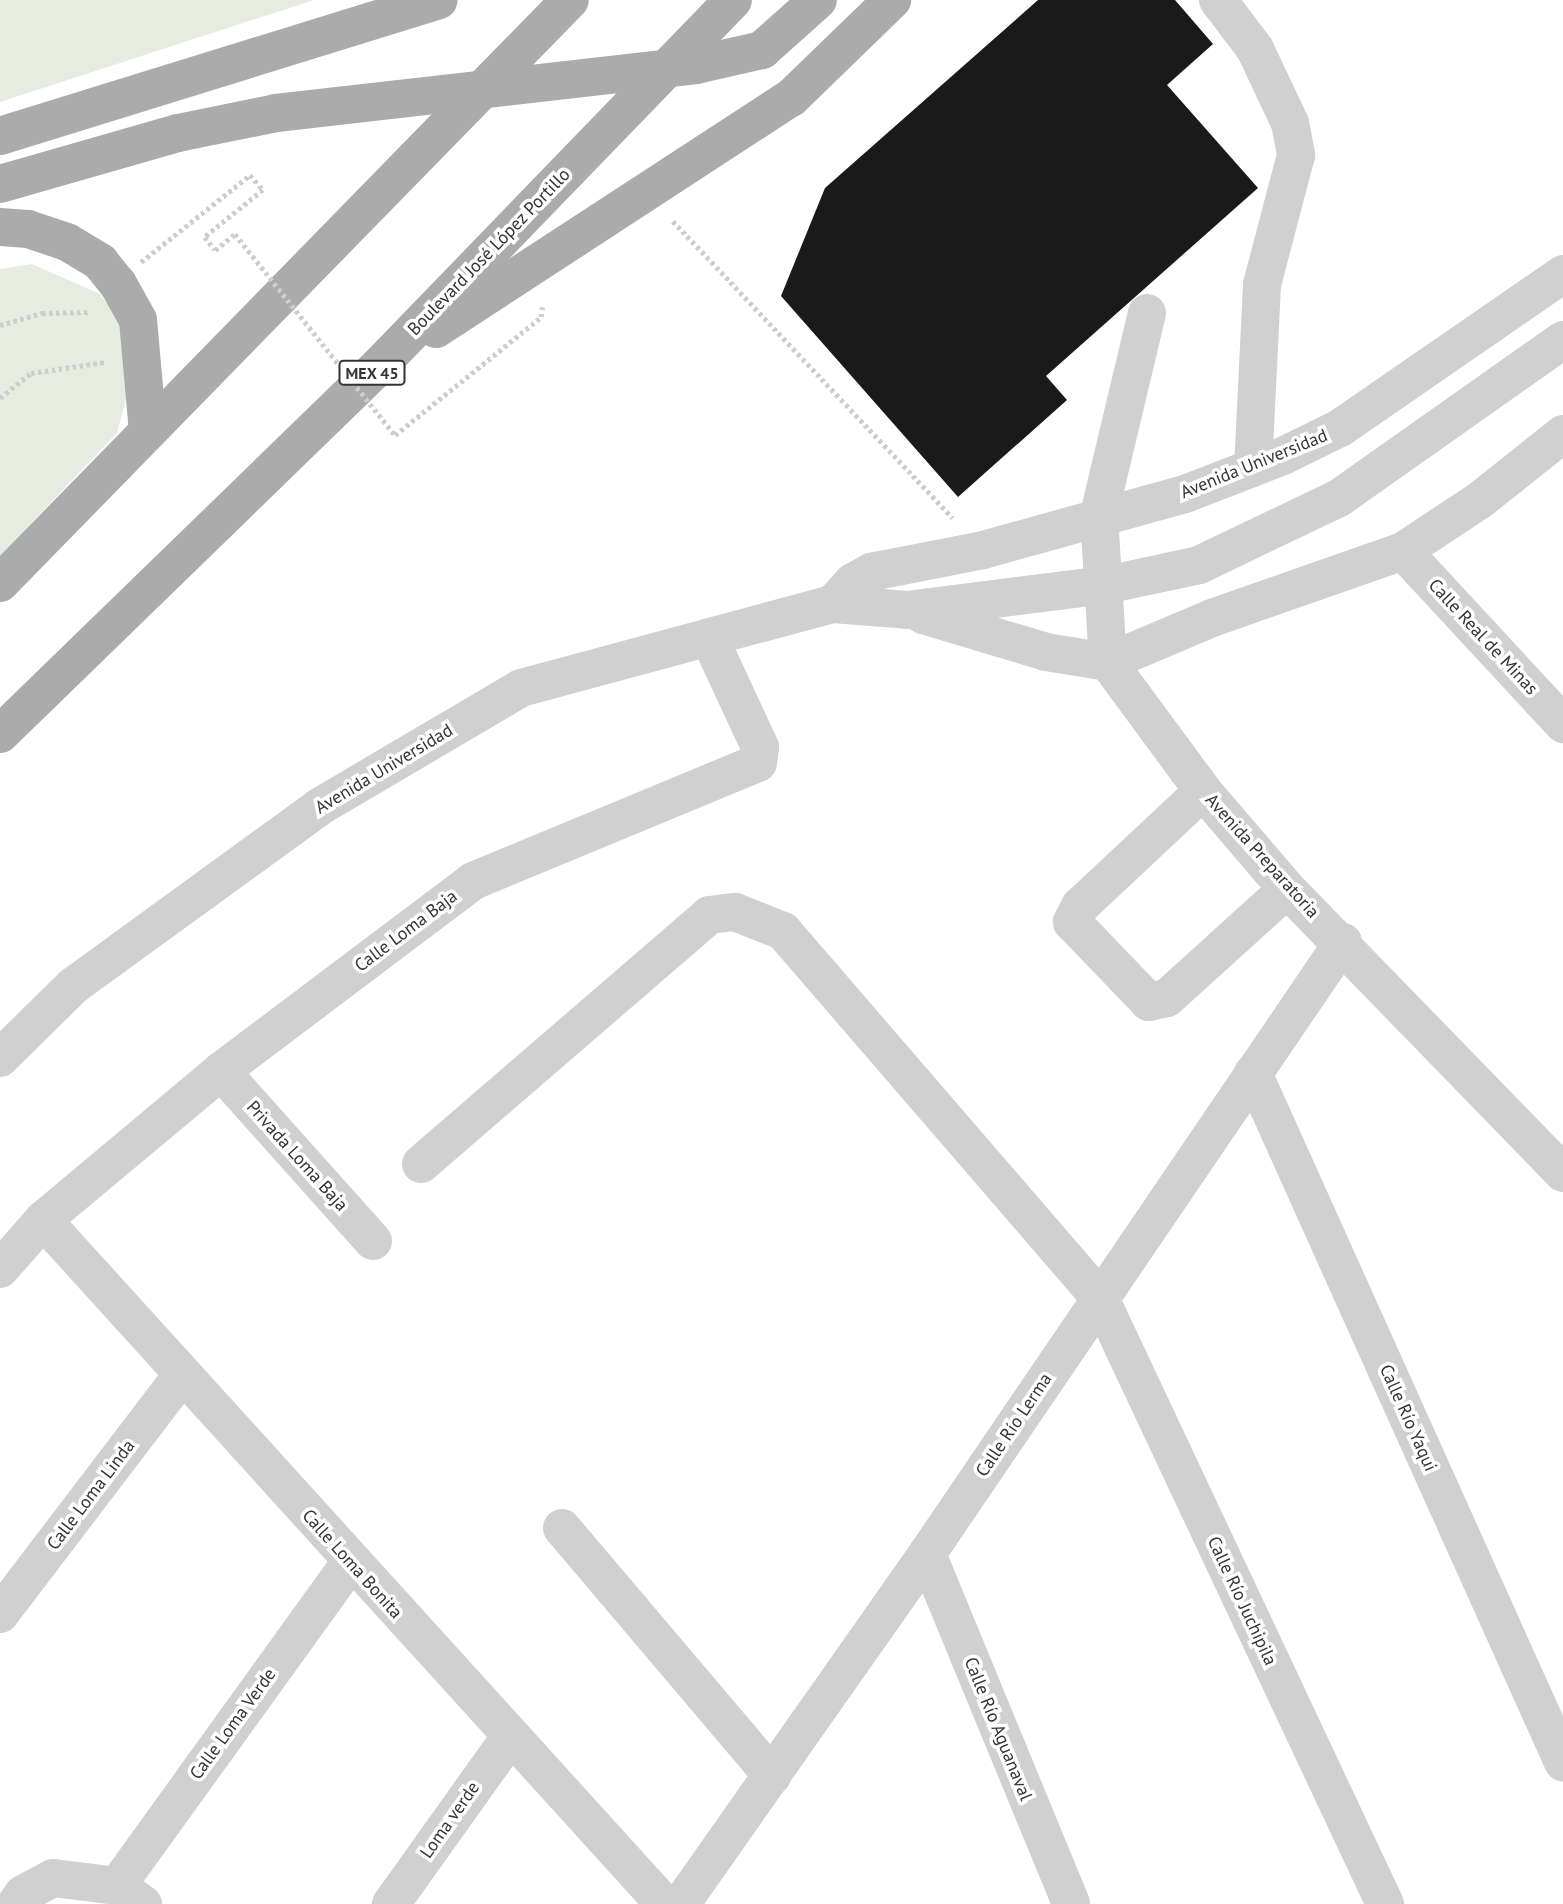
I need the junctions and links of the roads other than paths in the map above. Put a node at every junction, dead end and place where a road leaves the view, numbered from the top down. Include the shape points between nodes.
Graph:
1 (438, 0) edge
2 (570, 0) edge
3 (733, 0) edge
4 (818, 0) edge
5 (892, 0) edge
6 (1218, 0) edge
7 (0, 136) edge
8 (0, 184) edge
9 (0, 226) edge
10 (1563, 274) edge
11 (1147, 313) dead end
12 (1563, 340) edge
13 (379, 366) junction
14 (148, 432) junction
15 (1563, 434) edge
16 (1253, 468) junction
17 (1098, 515) junction
18 (1403, 551) junction
19 (0, 583) edge
20 (1106, 585) junction
21 (833, 604) junction
22 (907, 610) junction
23 (709, 637) junction
24 (1108, 662) junction
25 (1563, 724) edge
26 (0, 734) edge
27 (1203, 792) junction
28 (1287, 889) junction
29 (1343, 942) junction
30 (0, 1058) edge
31 (221, 1071) junction
32 (1253, 1073) junction
33 (421, 1164) dead end
34 (1563, 1173) edge
35 (43, 1220) junction
36 (373, 1241) dead end
37 (0, 1269) edge
38 (1100, 1298) junction
39 (181, 1376) junction
40 (562, 1528) dead end
41 (927, 1554) junction
42 (350, 1563) junction
43 (0, 1614) edge
44 (510, 1737) junction
45 (1563, 1762) edge
46 (772, 1776) junction
47 (13, 1892) edge
48 (130, 1895) edge
49 (1060, 1897) edge
50 (391, 1904) edge
51 (664, 1904) edge
52 (681, 1904) edge
53 (1385, 1904) edge

1 - 7 main road
2 - 14 main road
3 - 13 main road, Boulevard José López Portillo / MEX 45
4 - 8 main road, bridge via 762,50 696,65 276,113 177,133
5 - 13 main road via 791,98
6 - 16 street via 1255,49 1290,123 1296,155 1262,285
9 - 14 main road via 28,229 67,242 100,262 133,311 143,363
10 - 16 street, Avenida Universidad via 1340,428
11 - 17 street
12 - 20 street, Avenida Universidad via 1339,498 1199,565
13 - 26 main road, Boulevard José López Portillo / MEX 45
14 - 19 main road
15 - 18 street via 1479,500
16 - 17 street, Avenida Universidad via 1185,494
17 - 20 street
17 - 21 street, Avenida Universidad via 983,550 872,572 853,582
18 - 24 street via 1212,618
18 - 25 street, Calle Real de Minas
20 - 22 street, Avenida Universidad
20 - 24 street
21 - 22 street, Avenida Universidad
21 - 23 street, Avenida Universidad
22 - 24 street via 1046,652
23 - 30 street, Avenida Universidad via 521,688 331,800 74,986
23 - 31 street, Calle Loma Baja via 760,747 758,763 473,881
24 - 27 street, Avenida Preparatoria
27 - 28 street, Avenida Preparatoria
27 - 28 street via 1080,906 1072,922 1149,1002 1167,998
28 - 29 street, Avenida Preparatoria
29 - 32 street, Calle Río Lerma
29 - 34 street, Avenida Preparatoria
31 - 35 street, Calle Loma Baja
31 - 36 street, Privada Loma Baja
32 - 38 street, Calle Río Lerma
32 - 45 street, Calle Río Yaqui
33 - 38 street, Calle Río Juchipila via 709,915 735,912 783,931
35 - 37 street, Calle Loma Baja
35 - 39 street, Calle Loma Bonita
38 - 41 street, Calle Río Lerma
38 - 53 street, Calle Río Juchipila
39 - 42 street, Calle Loma Bonita
39 - 43 street, Calle Loma Linda
40 - 46 street
41 - 46 street, Calle Río Lerma
41 - 49 street, Calle Río Aguanaval
42 - 44 street, Calle Loma Bonita
42 - 48 street, Calle Loma Verde
44 - 50 street, Loma verde
44 - 51 street, Calle Loma Bonita
46 - 52 street, Calle Río Lerma
47 - 48 street via 53,1878

